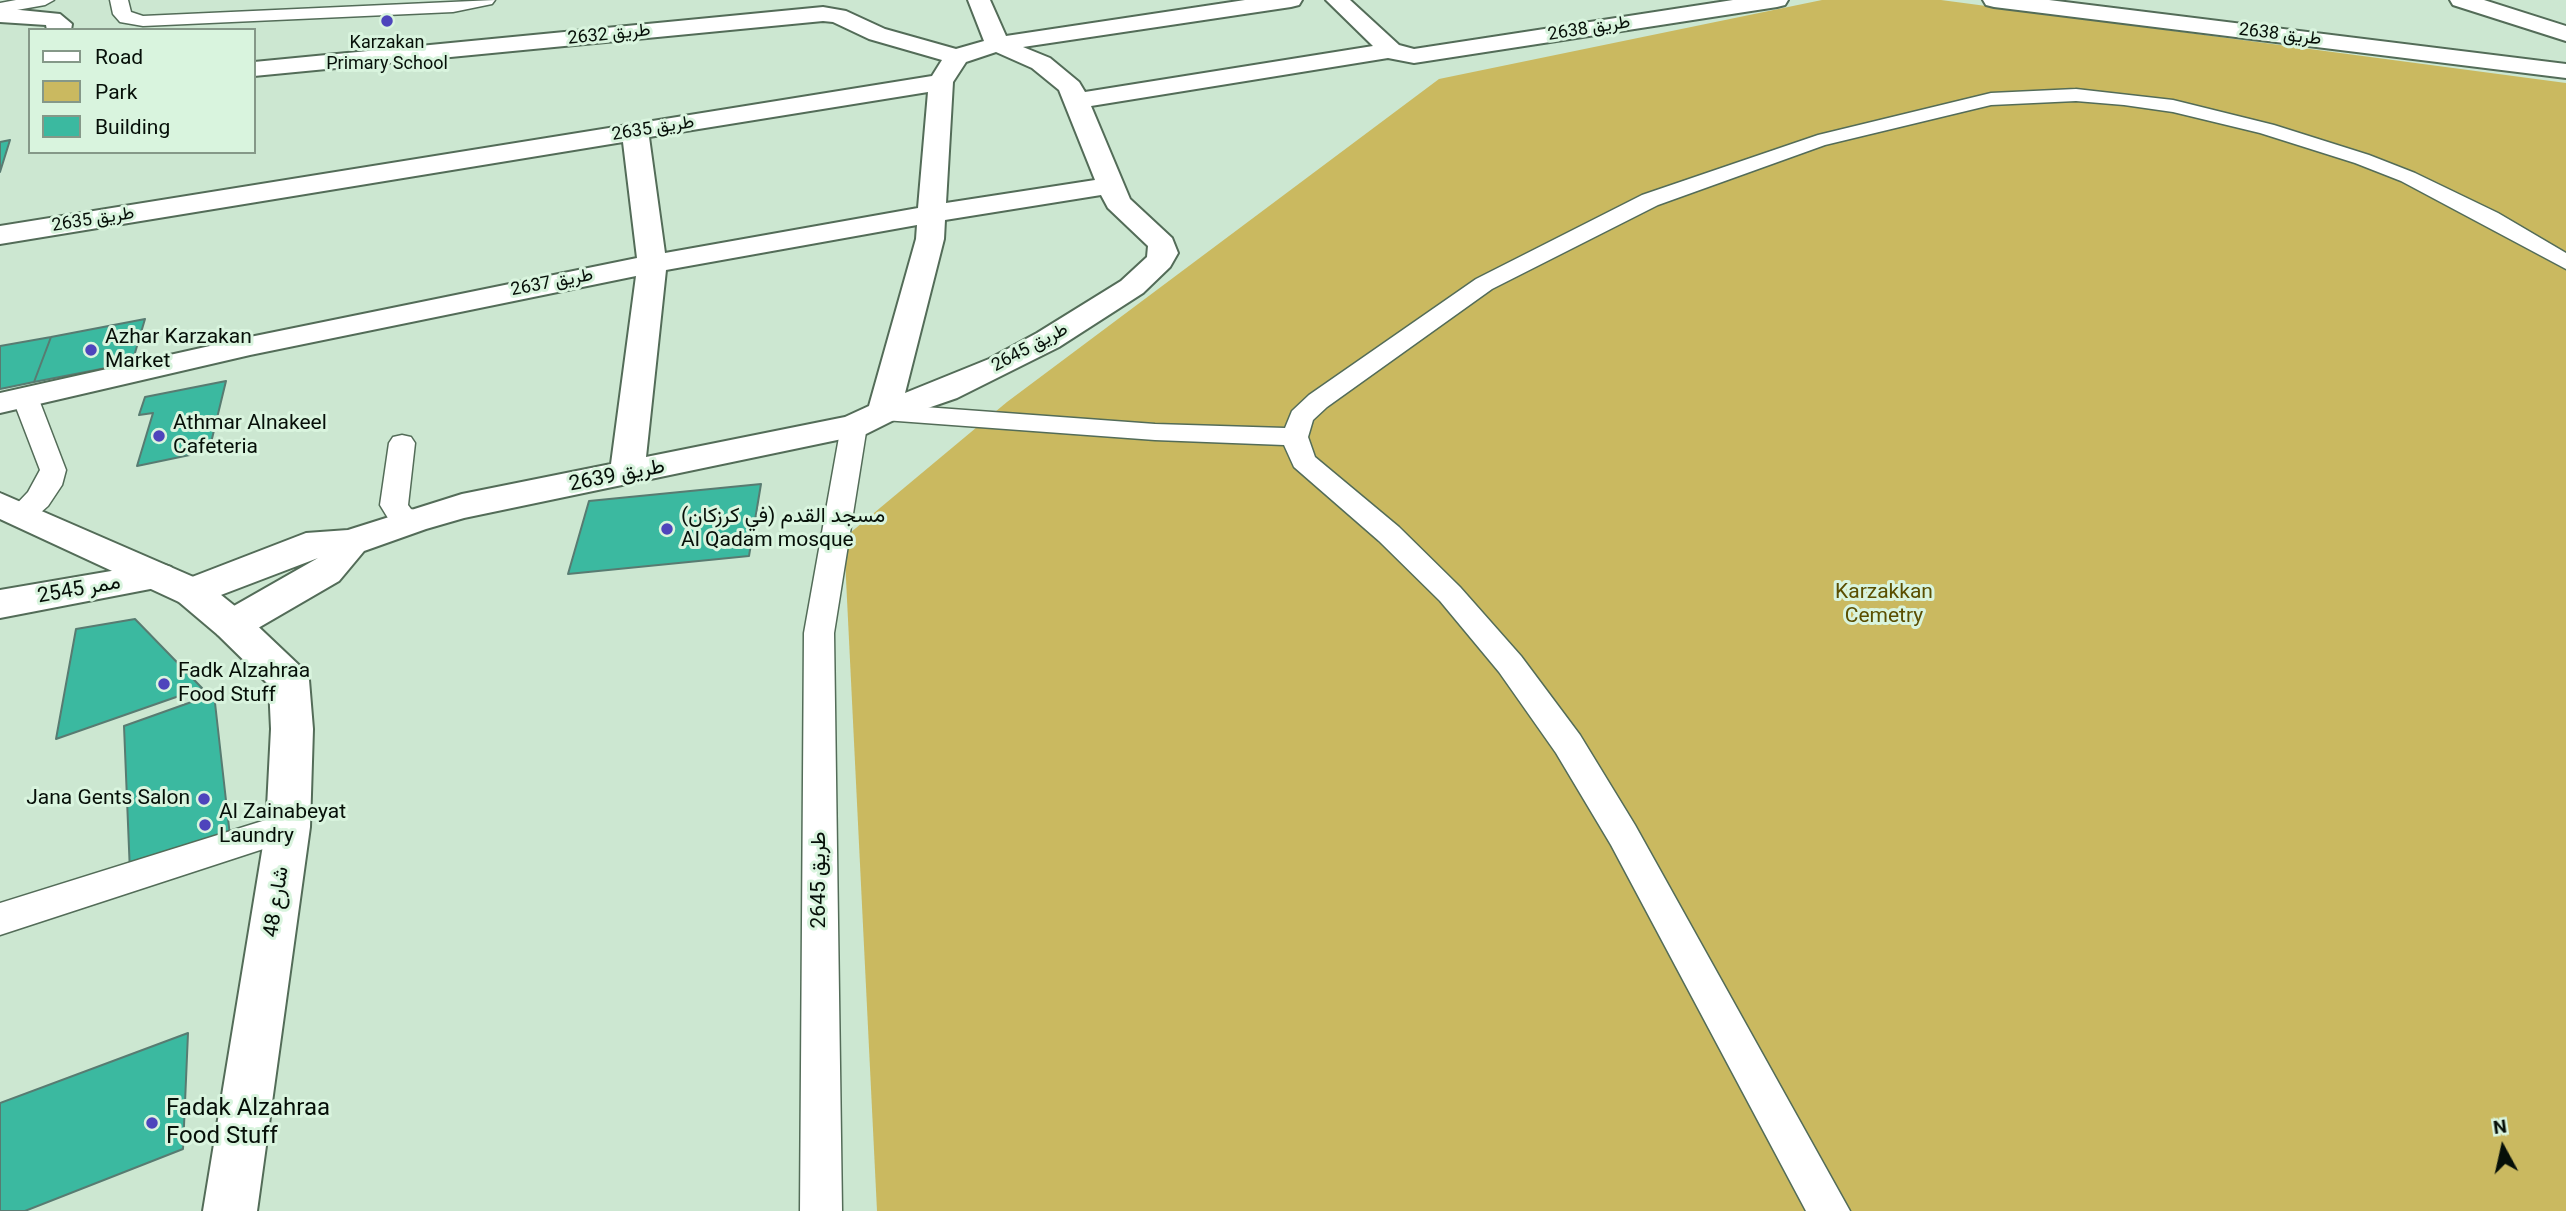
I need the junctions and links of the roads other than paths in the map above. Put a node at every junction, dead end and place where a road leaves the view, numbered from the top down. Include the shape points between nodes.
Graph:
1 (45, 0) edge
2 (119, 0) edge
3 (486, 0) edge
4 (756, 0) edge
5 (979, 0) edge
6 (1291, 0) edge
7 (1337, 0) edge
8 (1776, 0) edge
9 (1994, 0) edge
10 (2461, 0) edge
11 (1, 9) edge
12 (772, 19) junction
13 (59, 28) edge
14 (2566, 34) edge
15 (997, 44) junction
16 (1397, 53) junction
17 (958, 57) junction
18 (256, 69) edge
19 (2566, 71) edge
20 (941, 82) junction
21 (1077, 101) junction
22 (635, 132) junction
23 (1109, 186) junction
24 (933, 214) junction
25 (0, 235) edge
26 (2566, 262) edge
27 (652, 264) junction
28 (12, 400) edge
29 (869, 419) junction
30 (1295, 437) junction
31 (402, 443) dead end
32 (627, 474) junction
33 (10, 510) edge
34 (413, 520) junction
35 (351, 542) junction
36 (175, 584) junction
37 (0, 604) edge
38 (232, 625) junction
39 (288, 827) junction
40 (0, 919) edge
41 (230, 1211) edge
42 (821, 1211) edge
43 (1829, 1211) edge

1 - 11 lane
2 - 3 lane via 126,18 143,21 453,7
4 - 12 street
5 - 15 street
6 - 15 street
7 - 16 street
8 - 16 street, طريق 2638
9 - 19 street, طريق 2638
10 - 14 street
11 - 13 street via 52,19
12 - 17 street, طريق 2632 via 838,16 877,34
12 - 18 street, طريق 2632
15 - 17 street
15 - 21 street, طريق 2645 via 1058,74
16 - 21 street, طريق 2638
17 - 20 street
20 - 22 street, طريق 2635
20 - 24 street, طريق 2645
21 - 23 street, طريق 2645
22 - 25 street, طريق 2635
22 - 27 street
23 - 24 street, طريق 2637
23 - 29 street, طريق 2645 via 1128,214 1162,244 1163,253 1153,269 1093,313 1000,366
24 - 27 street, طريق 2637
24 - 29 street, طريق 2645 via 925,263
26 - 30 lane via 2409,177 2267,128 2124,99 2054,95 1991,99 1818,141 1650,200 1485,284 1318,401 1301,417
27 - 28 street, طريق 2637 via 276,340
27 - 32 street
28 - 33 lane via 53,470 38,499
29 - 30 lane
29 - 32 street, طريق 2639
29 - 42 lane, طريق 2645 via 819,633
30 - 43 lane via 1303,461 1389,534 1450,594 1510,664 1568,744 1623,835
31 - 34 lane via 394,505 401,516
32 - 34 street, طريق 2639
33 - 36 street, شارع 48
34 - 35 street, طريق 2639
35 - 36 street, طريق 2639 via 306,546
35 - 38 street via 326,572
36 - 37 street, ممر 2545
36 - 38 street, شارع 48
38 - 39 street, شارع 48 via 289,680
39 - 40 lane
39 - 41 street, شارع 48

